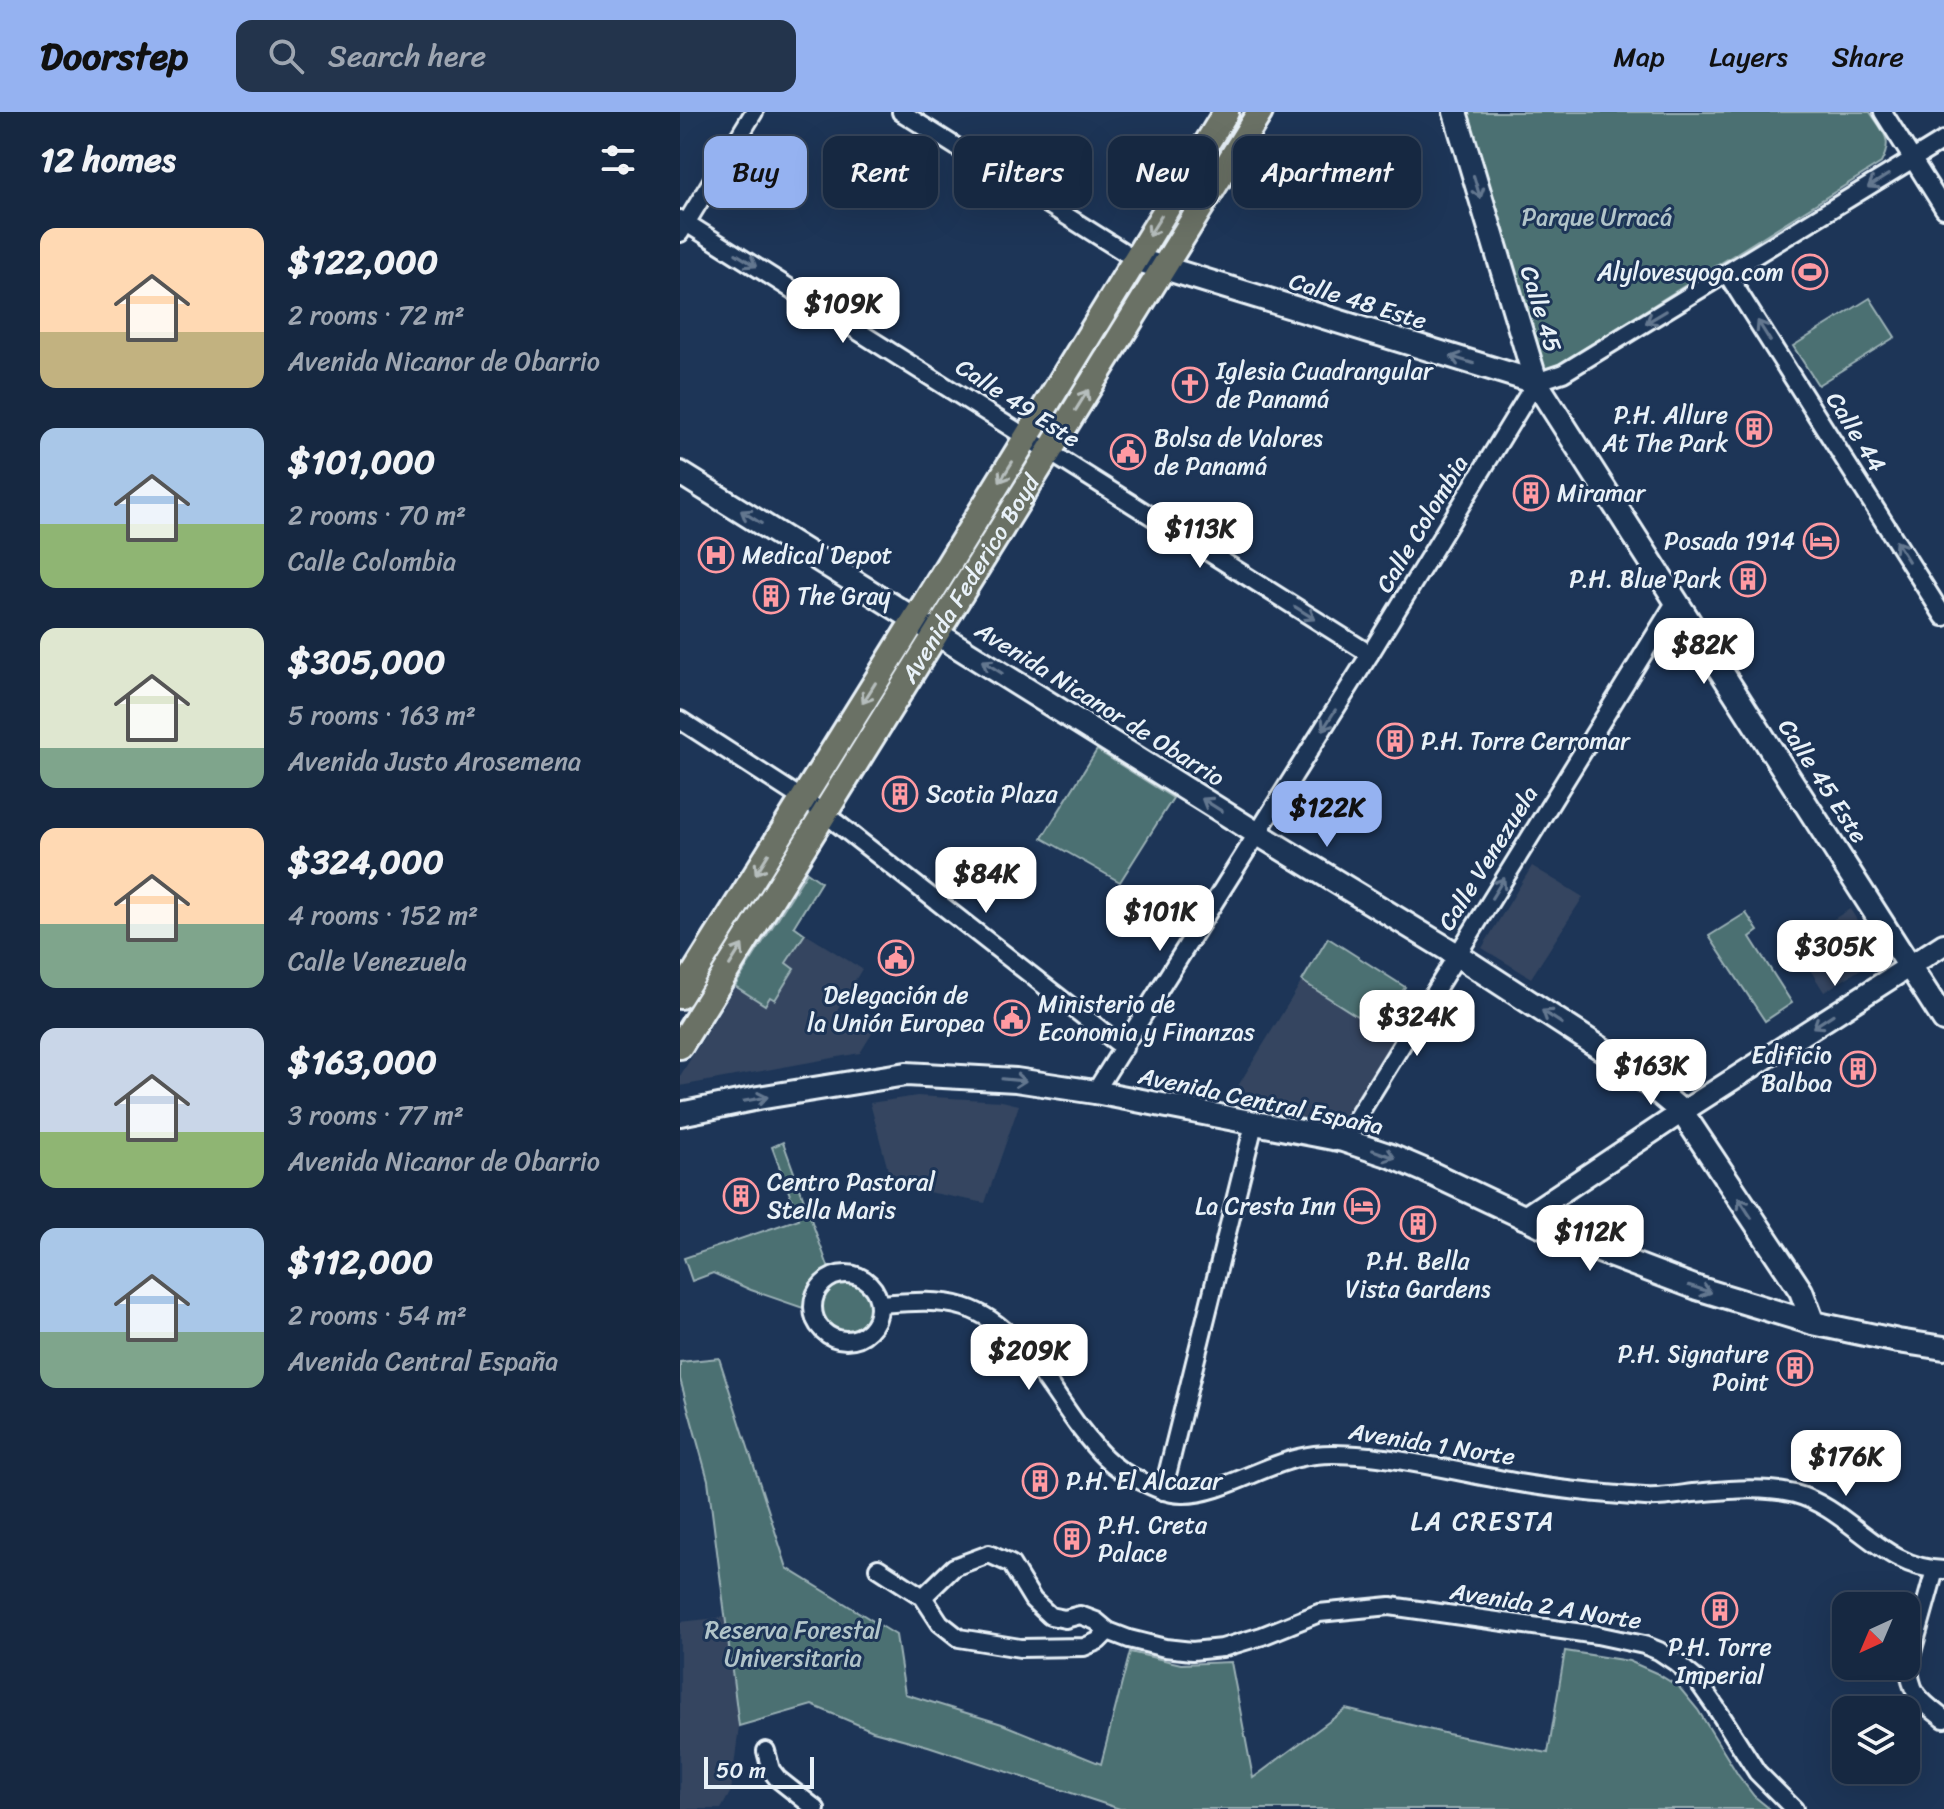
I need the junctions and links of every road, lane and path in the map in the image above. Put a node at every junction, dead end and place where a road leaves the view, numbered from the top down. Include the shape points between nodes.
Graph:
1 (754, 112) edge
2 (901, 112) edge
3 (1226, 112) edge
4 (1260, 112) edge
5 (1455, 112) edge
6 (1883, 112) edge
7 (1944, 140) edge
8 (1913, 159) junction
9 (1944, 209) edge
10 (682, 225) edge
11 (1135, 259) junction
12 (1164, 268) junction
13 (1727, 274) junction
14 (1536, 382) junction
15 (1027, 437) junction
16 (1050, 453) junction
17 (680, 473) edge
18 (1676, 601) junction
19 (1944, 617) edge
20 (915, 619) junction
21 (936, 632) junction
22 (1370, 654) junction
23 (680, 720) edge
24 (803, 798) junction
25 (824, 813) junction
26 (1258, 834) junction
27 (1944, 944) edge
28 (1457, 955) junction
29 (1909, 966) junction
30 (684, 980) edge
31 (701, 1011) junction
32 (1944, 1020) edge
33 (680, 1046) edge
34 (1124, 1048) junction
35 (1095, 1092) junction
36 (1682, 1112) junction
37 (680, 1114) edge
38 (1254, 1124) junction
39 (1343, 1140) junction
40 (1523, 1218) junction
41 (880, 1304) junction
42 (1813, 1323) junction
43 (1944, 1348) edge
44 (1163, 1491) junction
45 (878, 1568) dead end
46 (1939, 1570) edge
47 (923, 1597) junction
48 (1065, 1619) junction
49 (1108, 1631) junction
50 (1071, 1647) junction
51 (1944, 1719) edge
52 (766, 1751) dead end
53 (816, 1809) edge
54 (1794, 1809) edge

1 - 10 street
2 - 11 street
3 -> 11 main road, Avenida Federico Boyd
4 - 12 main road, Avenida Federico Boyd
5 -> 14 main road, Calle 45
6 - 8 street
7 - 8 street
8 - 9 street
8 -> 13 street
10 -> 15 street, Calle 49 Este
11 - 12 main road, Calle 48 Este
11 - 15 main road, Avenida Federico Boyd
14 -> 12 main road, Calle 48 Este
16 -> 12 main road, Avenida Federico Boyd
13 -> 14 street via 1563,373
19 -> 13 street, Calle 44
14 - 18 main road, Calle 45 Este
14 - 22 street, Calle Colombia
15 - 16 street, Calle 49 Este
15 -> 20 main road, Avenida Federico Boyd
16 - 21 main road, Avenida Federico Boyd
16 -> 22 street, Calle 49 Este
20 -> 17 main road, Avenida Nicanor de Obarrio
28 -> 18 street, Calle Venezuela
18 - 29 main road, Calle 45 Este
20 - 21 main road, Avenida Nicanor de Obarrio
20 -> 24 main road, Avenida Federico Boyd
21 - 25 main road, Avenida Federico Boyd
26 -> 21 main road, Avenida Nicanor de Obarrio
22 -> 26 street, Calle Colombia
23 - 24 street
24 - 25 street
24 -> 30 main road, Avenida Federico Boyd
31 -> 25 main road, Avenida Federico Boyd
25 - 34 street
26 - 28 main road, Avenida Nicanor de Obarrio
26 - 34 street, Calle Colombia
27 - 29 street
36 -> 28 main road, Avenida Nicanor de Obarrio via 1625,1064
28 - 39 street, Calle Venezuela
29 - 32 main road
29 -> 36 street
30 - 31 main road via 697,979 703,990
31 - 33 main road, Avenida Federico Boyd
34 - 35 street, Calle Colombia
37 -> 35 main road, Avenida Central España via 906,1074 1016,1080
35 - 38 main road, Avenida Central España
36 - 40 street
42 -> 36 main road, Avenida Nicanor de Obarrio via 1801,1291
38 - 39 main road, Avenida Central España
38 - 44 street
39 -> 40 main road, Avenida Central España via 1414,1166
40 -> 42 main road, Avenida Central España via 1697,1288
41 - 41 street via 861,1277 840,1274 821,1285 814,1317 827,1335 848,1341 875,1325
41 - 44 street, Avenida 1 Norte via 926,1301 965,1307 989,1320 1029,1357 1102,1456
42 - 43 main road, Avenida Central España
44 - 46 street, Avenida 1 Norte via 1204,1491 1297,1458 1336,1453 1588,1493 1655,1498 1763,1489 1825,1507 1891,1555
45 - 47 street
46 - 51 street via 1909,1675 1922,1702
47 - 48 street via 954,1567 989,1554 1011,1564 1050,1616
47 - 50 street via 940,1623 959,1638 1020,1648
48 - 49 street, Avenida 2 A Norte via 1080,1615
48 - 50 street
49 - 50 street via 1098,1641
49 - 54 street, Avenida 2 A Norte via 1192,1651 1222,1648 1319,1613 1390,1606 1644,1645 1696,1679 1757,1772
52 - 53 street via 778,1779

